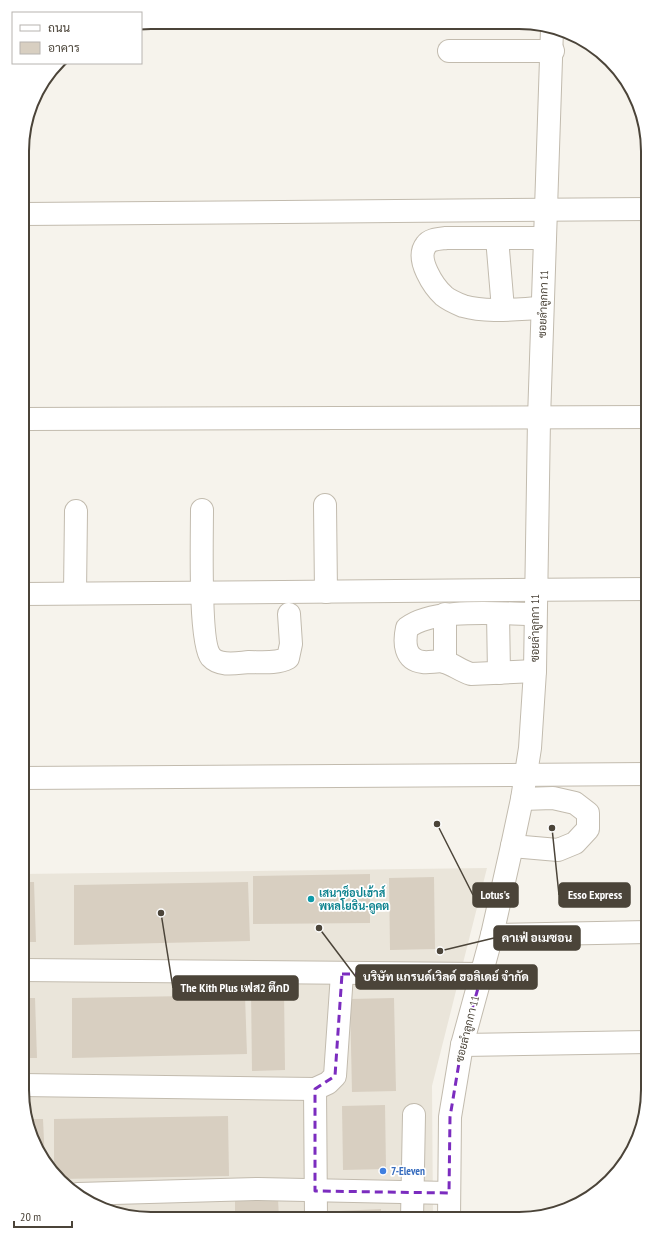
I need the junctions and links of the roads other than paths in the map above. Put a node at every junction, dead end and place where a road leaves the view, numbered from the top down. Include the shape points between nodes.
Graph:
1 (552, 34) edge
2 (449, 51) dead end
3 (553, 51) junction
4 (641, 209) edge
5 (547, 210) junction
6 (29, 214) edge
7 (497, 238) junction
8 (546, 238) junction
9 (542, 308) junction
10 (502, 309) junction
11 (641, 417) edge
12 (29, 419) edge
13 (539, 419) junction
14 (326, 505) dead end
15 (202, 510) dead end
16 (76, 511) dead end
17 (641, 589) edge
18 (535, 590) junction
19 (326, 592) junction
20 (75, 593) junction
21 (202, 593) junction
22 (29, 594) edge
23 (288, 614) dead end
24 (445, 614) junction
25 (498, 614) junction
26 (535, 614) junction
27 (444, 662) junction
28 (535, 671) junction
29 (499, 673) junction
30 (641, 774) edge
31 (526, 776) junction
32 (29, 778) edge
33 (522, 799) junction
34 (512, 846) junction
35 (641, 932) edge
36 (492, 935) junction
37 (29, 970) edge
38 (342, 974) junction
39 (482, 974) junction
40 (641, 1042) edge
41 (462, 1045) junction
42 (29, 1085) edge
43 (315, 1089) junction
44 (414, 1115) dead end
45 (315, 1191) junction
46 (412, 1192) junction
47 (449, 1193) junction
48 (87, 1194) edge
49 (316, 1212) edge
50 (412, 1212) edge
51 (449, 1212) edge

1 - 3 street, ซอยลำลูกกา 11
2 - 3 street
3 - 5 street, ซอยลำลูกกา 11
4 - 5 street
5 - 6 street
5 - 8 street, ซอยลำลูกกา 11
7 - 8 street
7 - 10 street
7 - 10 street via 434,239 426,245 423,254 424,266 431,280 445,297 463,306
8 - 9 street, ซอยลำลูกกา 11
9 - 10 street
9 - 13 street, ซอยลำลูกกา 11
11 - 13 street
12 - 13 street
13 - 18 street, ซอยลำลูกกา 11
14 - 19 street
15 - 21 street
16 - 20 street
17 - 18 street
18 - 19 street
18 - 26 street, ซอยลำลูกกา 11
19 - 21 street
20 - 21 street
20 - 22 street
21 - 23 street via 206,646 211,657 220,664 288,658 291,644
24 - 25 street
24 - 27 street
24 - 27 street via 416,621 407,628 404,640 406,650 412,658 422,662
25 - 26 street
25 - 29 street
26 - 28 street, ซอยลำลูกกา 11
27 - 29 street via 471,674
28 - 29 street
28 - 31 street, ซอยลำลูกกา 11
30 - 31 street
31 - 32 street
31 - 33 street, ซอยลำลูกกา 11
33 - 34 street, ซอยลำลูกกา 11
33 - 34 street via 553,798 576,803 588,814 588,829 575,843 558,850
34 - 36 street, ซอยลำลูกกา 11
35 - 36 street
36 - 39 street, ซอยลำลูกกา 11
37 - 38 street
38 - 39 street
38 - 43 street via 335,1076 328,1083
39 - 41 street, ซอยลำลูกกา 11
40 - 41 street
41 - 47 street, ซอยลำลูกกา 11 via 450,1117
42 - 43 street
43 - 45 street
44 - 46 street
45 - 46 street
45 - 48 street via 258,1189
45 - 49 street
46 - 47 street
46 - 50 street
47 - 51 street, ซอยลำลูกกา 11

